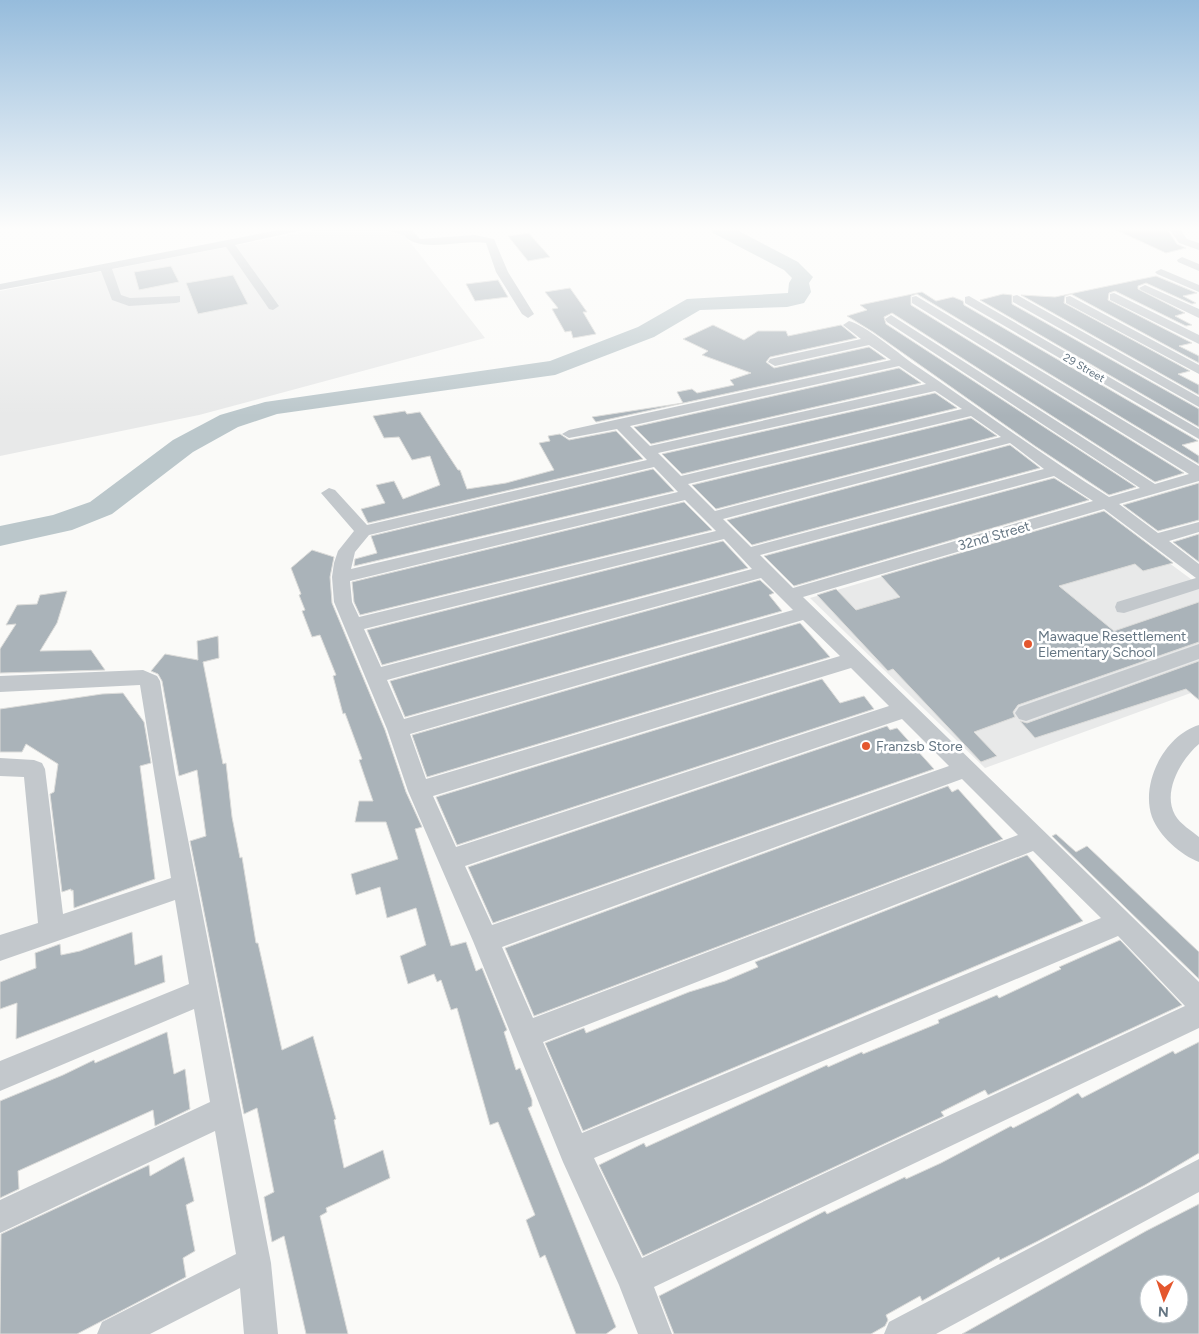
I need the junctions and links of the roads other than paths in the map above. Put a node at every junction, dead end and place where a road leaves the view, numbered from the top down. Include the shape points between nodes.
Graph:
1 (114, 291) edge
2 (263, 291) edge
3 (514, 291) edge
4 (1152, 291) edge
5 (1114, 297) dead end
6 (176, 299) dead end
7 (1017, 299) dead end
8 (916, 300) dead end
9 (969, 300) dead end
10 (1070, 300) dead end
11 (273, 306) dead end
12 (528, 314) dead end
13 (1199, 314) edge
14 (891, 318) dead end
15 (849, 325) dead end
16 (873, 340) junction
17 (1199, 340) edge
18 (902, 361) junction
19 (775, 362) dead end
20 (1199, 370) edge
21 (937, 386) junction
22 (1199, 402) edge
23 (973, 411) junction
24 (620, 424) junction
25 (569, 434) dead end
26 (1199, 436) edge
27 (1013, 438) junction
28 (652, 457) junction
29 (1056, 471) junction
30 (1199, 475) edge
31 (682, 488) junction
32 (1154, 490) junction
33 (330, 493) dead end
34 (1107, 503) junction
35 (712, 517) junction
36 (1199, 527) edge
37 (363, 531) junction
38 (728, 533) junction
39 (1154, 540) junction
40 (748, 553) junction
41 (765, 571) junction
42 (1199, 573) edge
43 (341, 577) junction
44 (1199, 583) edge
45 (789, 595) junction
46 (1124, 607) dead end
47 (808, 612) junction
48 (352, 625) junction
49 (1199, 652) edge
50 (855, 659) junction
51 (376, 676) junction
52 (0, 684) edge
53 (906, 709) junction
54 (1026, 713) dead end
55 (398, 729) junction
56 (1195, 742) edge
57 (0, 766) edge
58 (965, 769) junction
59 (419, 791) junction
60 (1036, 839) junction
61 (1199, 851) edge
62 (451, 860) junction
63 (185, 885) junction
64 (1122, 922) junction
65 (52, 929) junction
66 (486, 940) junction
67 (0, 948) edge
68 (204, 991) junction
69 (1199, 1002) edge
70 (1199, 1014) edge
71 (525, 1035) junction
72 (0, 1076) edge
73 (227, 1108) junction
74 (574, 1151) junction
75 (1199, 1176) edge
76 (0, 1217) edge
77 (254, 1263) junction
78 (634, 1278) junction
79 (114, 1334) edge
80 (261, 1334) edge
81 (655, 1334) edge
82 (901, 1334) edge

1 - 6 street via 116,297 129,302
2 - 11 street
3 - 12 street
4 - 13 street
5 - 17 street
7 - 22 street
8 - 30 street
9 - 26 street, 29 Street
10 - 20 street
14 - 32 street
15 - 16 street
16 - 18 street
16 - 19 street
18 - 21 street
18 - 24 street
21 - 23 street
21 - 28 street
23 - 27 street
23 - 31 street
24 - 25 street
24 - 28 street
27 - 29 street
27 - 35 street
28 - 31 street
28 - 37 street
29 - 34 street
29 - 40 street
30 - 32 street, 32nd Street
31 - 35 street
31 - 43 street
32 - 34 street, 32nd Street
33 - 37 street
34 - 39 street
34 - 45 street, 32nd Street
35 - 38 street
36 - 39 street
37 - 43 street via 347,551
38 - 40 street
38 - 48 street
39 - 42 street
40 - 41 street
41 - 45 street
41 - 51 street
43 - 48 street via 343,602
44 - 46 street
45 - 47 street
47 - 50 street
47 - 55 street
48 - 51 street
49 - 54 street
50 - 53 street
50 - 59 street
51 - 55 street
52 - 63 street via 129,677 143,677 150,681
53 - 58 street
53 - 62 street
55 - 59 street
56 - 61 street via 1170,761 1160,795 1166,822
57 - 65 street via 34,768
58 - 60 street
58 - 66 street
59 - 62 street
60 - 64 street
60 - 71 street
62 - 66 street
63 - 65 street
63 - 68 street
64 - 69 street
64 - 74 street
65 - 67 street
66 - 71 street
68 - 72 street
68 - 73 street
70 - 78 street
71 - 74 street
73 - 76 street
73 - 77 street
74 - 78 street
75 - 82 street
77 - 79 street
77 - 80 street
78 - 81 street

